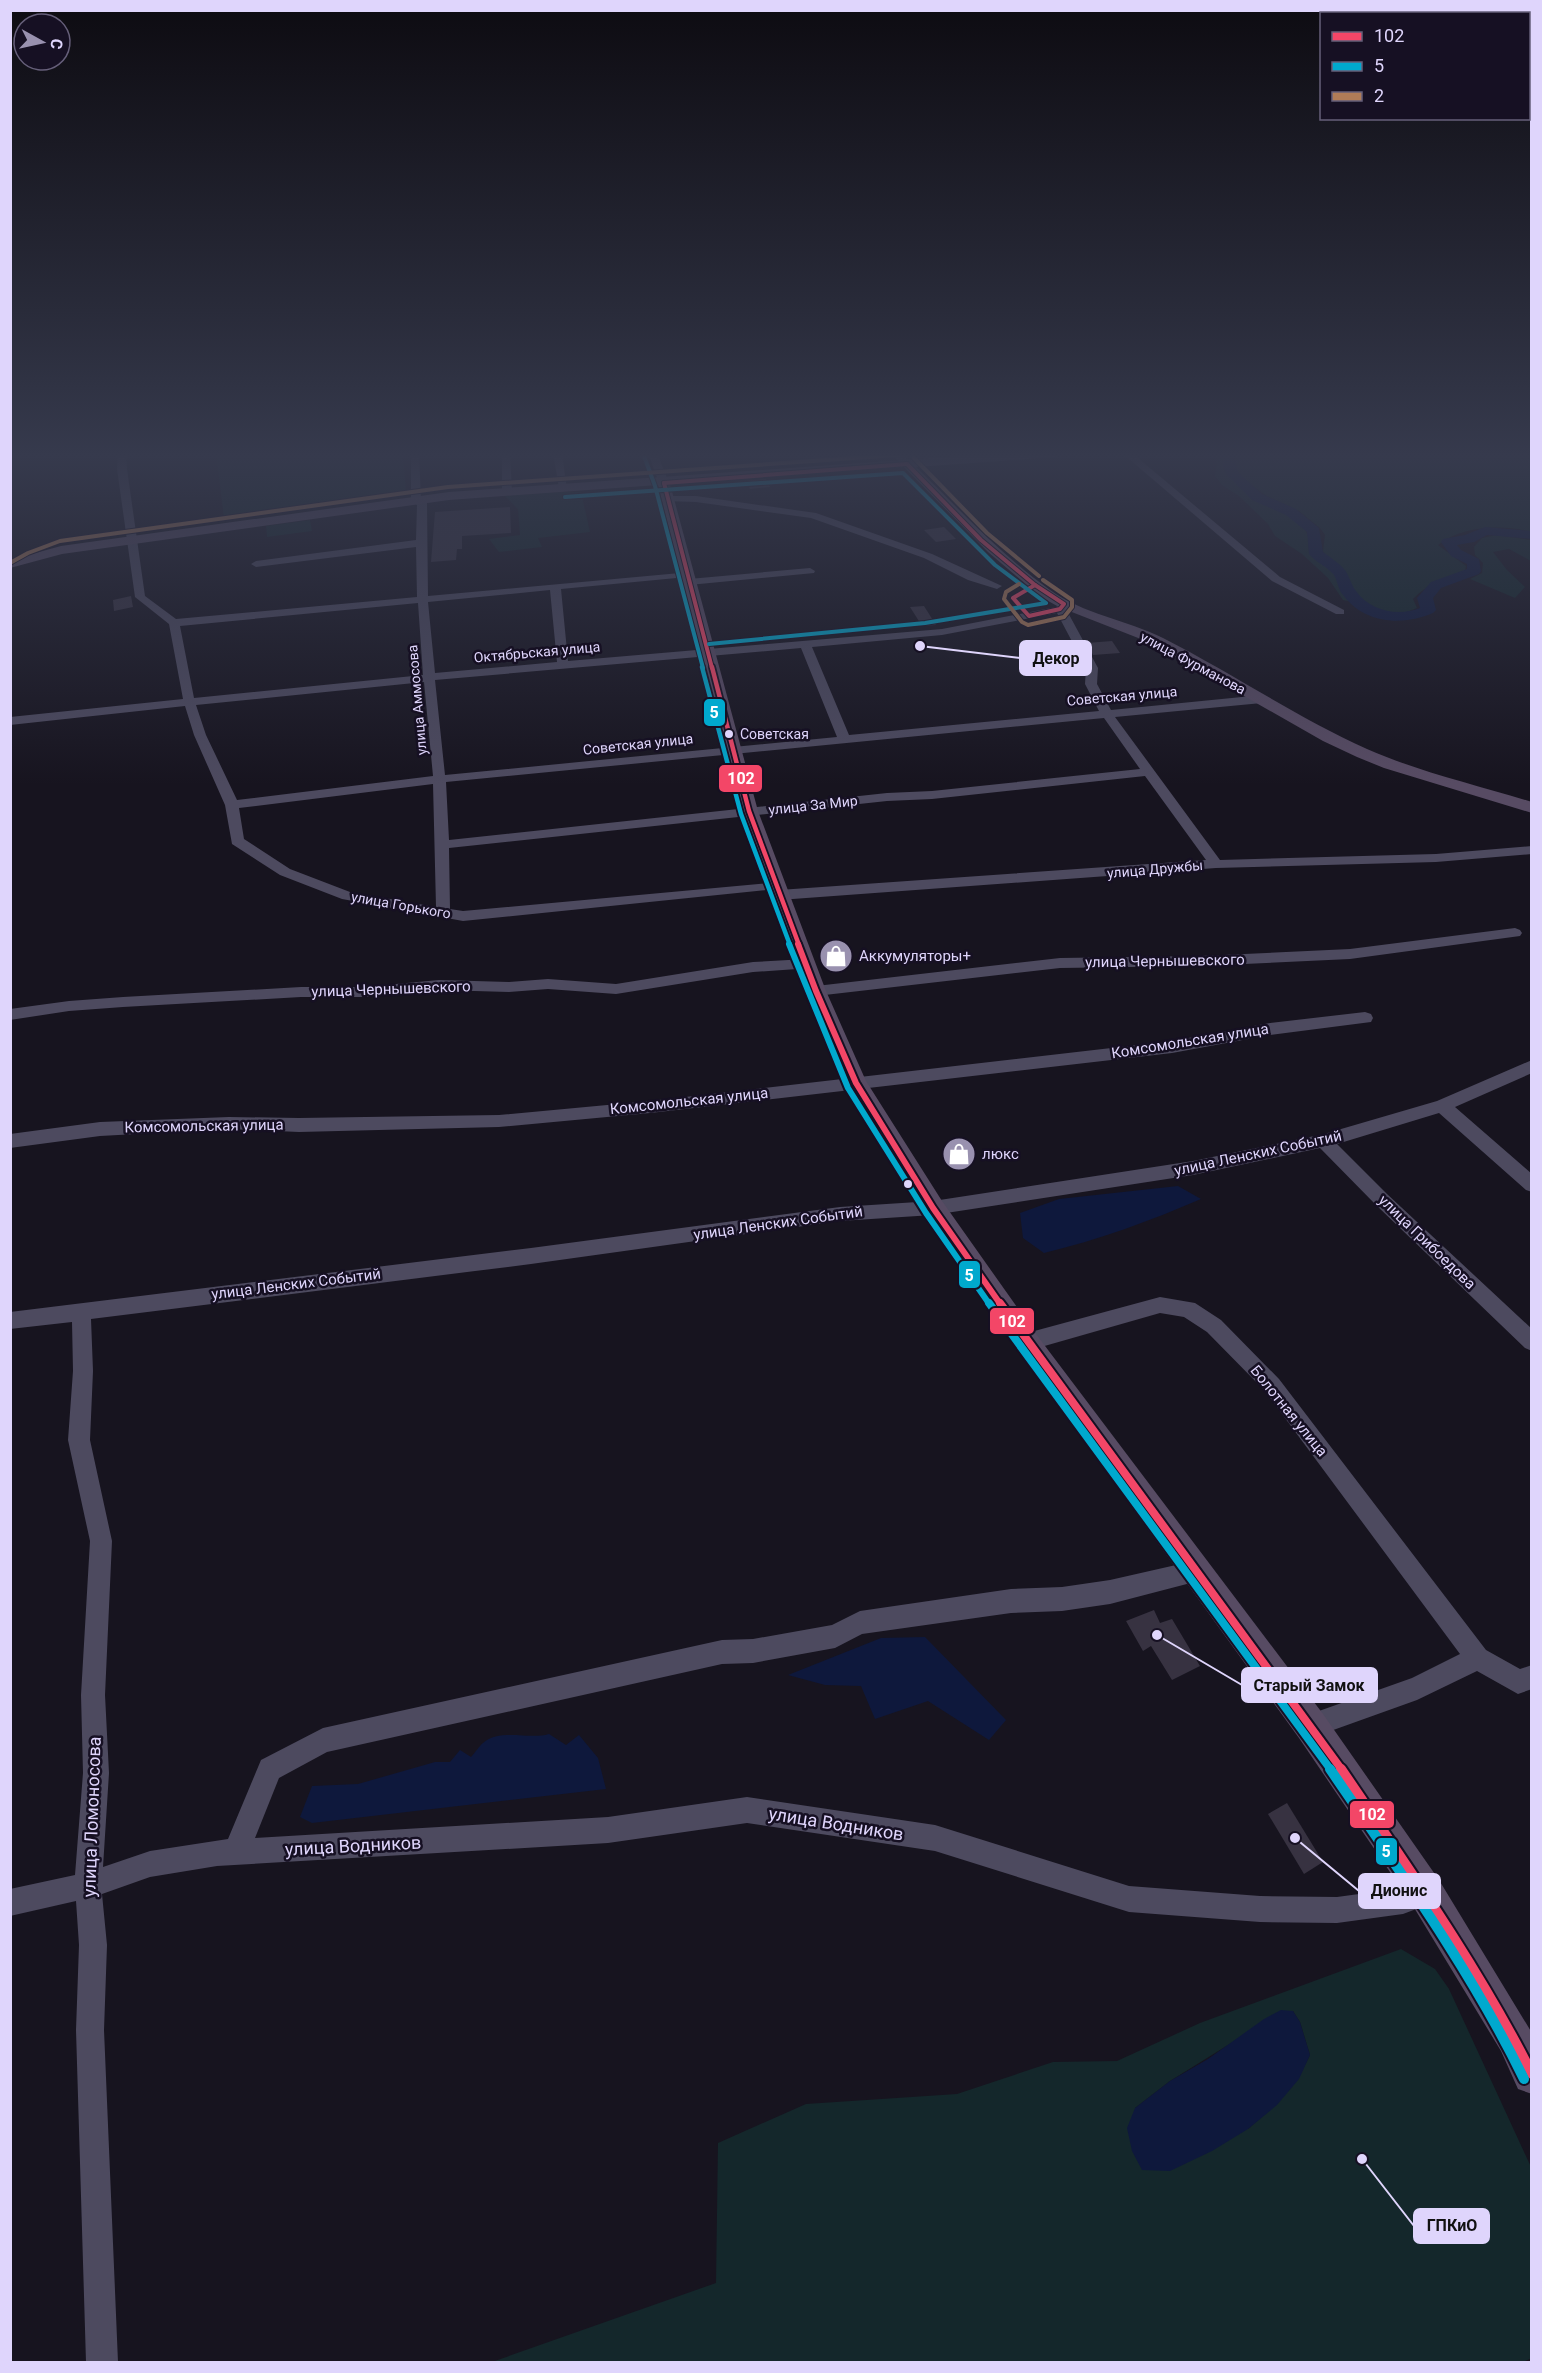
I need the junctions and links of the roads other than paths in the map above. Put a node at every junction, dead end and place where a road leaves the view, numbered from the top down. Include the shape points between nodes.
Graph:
1 (30, 564) edge
2 (137, 564) edge
3 (422, 564) edge
4 (684, 564) edge
5 (943, 564) edge
6 (1010, 564) edge
7 (1258, 564) edge
8 (810, 572) dead end
9 (10, 574) edge
10 (688, 578) junction
11 (555, 586) junction
12 (997, 586) dead end
13 (424, 598) junction
14 (1062, 606) junction
15 (1340, 612) dead end
16 (174, 623) junction
17 (805, 644) junction
18 (710, 652) junction
19 (562, 664) junction
20 (429, 679) junction
21 (1262, 699) junction
22 (189, 701) junction
23 (1106, 713) junction
24 (10, 721) edge
25 (844, 739) junction
26 (733, 750) junction
27 (1148, 772) junction
28 (440, 779) junction
29 (232, 805) junction
30 (1532, 808) edge
31 (749, 811) junction
32 (442, 845) junction
33 (1532, 850) edge
34 (1216, 864) junction
35 (778, 890) junction
36 (442, 913) junction
37 (1515, 933) dead end
38 (806, 963) junction
39 (816, 992) junction
40 (10, 1015) edge
41 (1365, 1018) dead end
42 (1532, 1066) edge
43 (856, 1083) junction
44 (1442, 1106) junction
45 (10, 1140) edge
46 (1324, 1141) junction
47 (1532, 1185) edge
48 (933, 1208) junction
49 (81, 1311) junction
50 (10, 1321) edge
51 (1027, 1342) junction
52 (1532, 1342) edge
53 (1198, 1571) junction
54 (1478, 1658) junction
55 (1532, 1677) edge
56 (1311, 1726) junction
57 (236, 1852) junction
58 (87, 1885) junction
59 (1426, 1893) junction
60 (10, 1903) edge
61 (1532, 2075) edge
62 (102, 2362) edge

1 - 9 main road
2 - 16 street via 140,597
3 - 13 street, улица Аммосова
4 - 10 main road
5 - 12 street
6 - 14 main road, улица Фурманова
7 - 15 street via 1276,579
8 - 10 street
10 - 11 street
10 - 18 main road
11 - 13 street
11 - 19 street
13 - 16 street
13 - 20 street, улица Аммосова
14 - 17 street, Октябрьская улица via 942,632
14 - 21 main road, улица Фурманова via 1156,640
14 - 23 street via 1092,668 1091,684
16 - 22 street, улица Горького
17 - 18 street, Октябрьская улица
17 - 25 street
18 - 19 street, Октябрьская улица
18 - 26 main road
19 - 20 street, Октябрьская улица
20 - 22 street, Октябрьская улица
20 - 28 street, улица Аммосова
21 - 23 street, Советская улица
21 - 30 main road, улица Фурманова via 1329,737 1381,760
22 - 24 street, Октябрьская улица
22 - 29 street, улица Горького
23 - 25 street, Советская улица
23 - 27 street
25 - 26 street, Советская улица
26 - 28 street, Советская улица
26 - 31 main road
27 - 31 street, улица За Мир
27 - 34 street
28 - 29 street, Советская улица
28 - 32 street, улица Аммосова
29 - 36 street, улица Горького via 237,841 285,872 346,896
31 - 32 street, улица За Мир
31 - 35 main road
32 - 36 street, улица Аммосова
33 - 34 street, улица Дружбы via 1436,858
34 - 35 street, улица Дружбы
35 - 36 street, улица Горького via 463,916
35 - 38 main road
37 - 39 street, улица Чернышевского via 1350,954 1060,963
38 - 39 main road
38 - 40 street, улица Чернышевского via 753,967 616,989 548,984 439,985 112,1003
39 - 43 main road
41 - 43 street, Комсомольская улица via 1270,1029 1172,1047
42 - 44 street, улица Ленских Событий
43 - 45 street, Комсомольская улица via 499,1121 230,1123 100,1129
43 - 48 main road
44 - 46 street, улица Ленских Событий
44 - 47 street
46 - 48 street, улица Ленских Событий via 1192,1168
46 - 52 street, улица Грибоедова
48 - 49 street, улица Ленских Событий via 840,1214
48 - 51 main road
49 - 50 street, улица Ленских Событий
49 - 58 street, улица Ломоносова via 79,1440 101,1541 93,1695 96,1773
51 - 53 main road
51 - 54 street, Болотная улица via 1160,1305 1188,1309 1214,1326 1272,1385
53 - 56 main road
53 - 57 street via 1110,1592 1011,1601 860,1623 835,1636 753,1651 722,1652 323,1740 270,1769
54 - 55 street via 1518,1682
54 - 56 street via 1417,1688
56 - 59 main road
57 - 58 street, улица Водников via 150,1864
57 - 59 street, улица Водников via 608,1830 747,1810 935,1838 1128,1899 1260,1909 1337,1910 1403,1901
58 - 60 street, улица Водников
58 - 62 street, улица Ломоносова via 93,1945 90,2030
59 - 61 main road via 1514,2038

